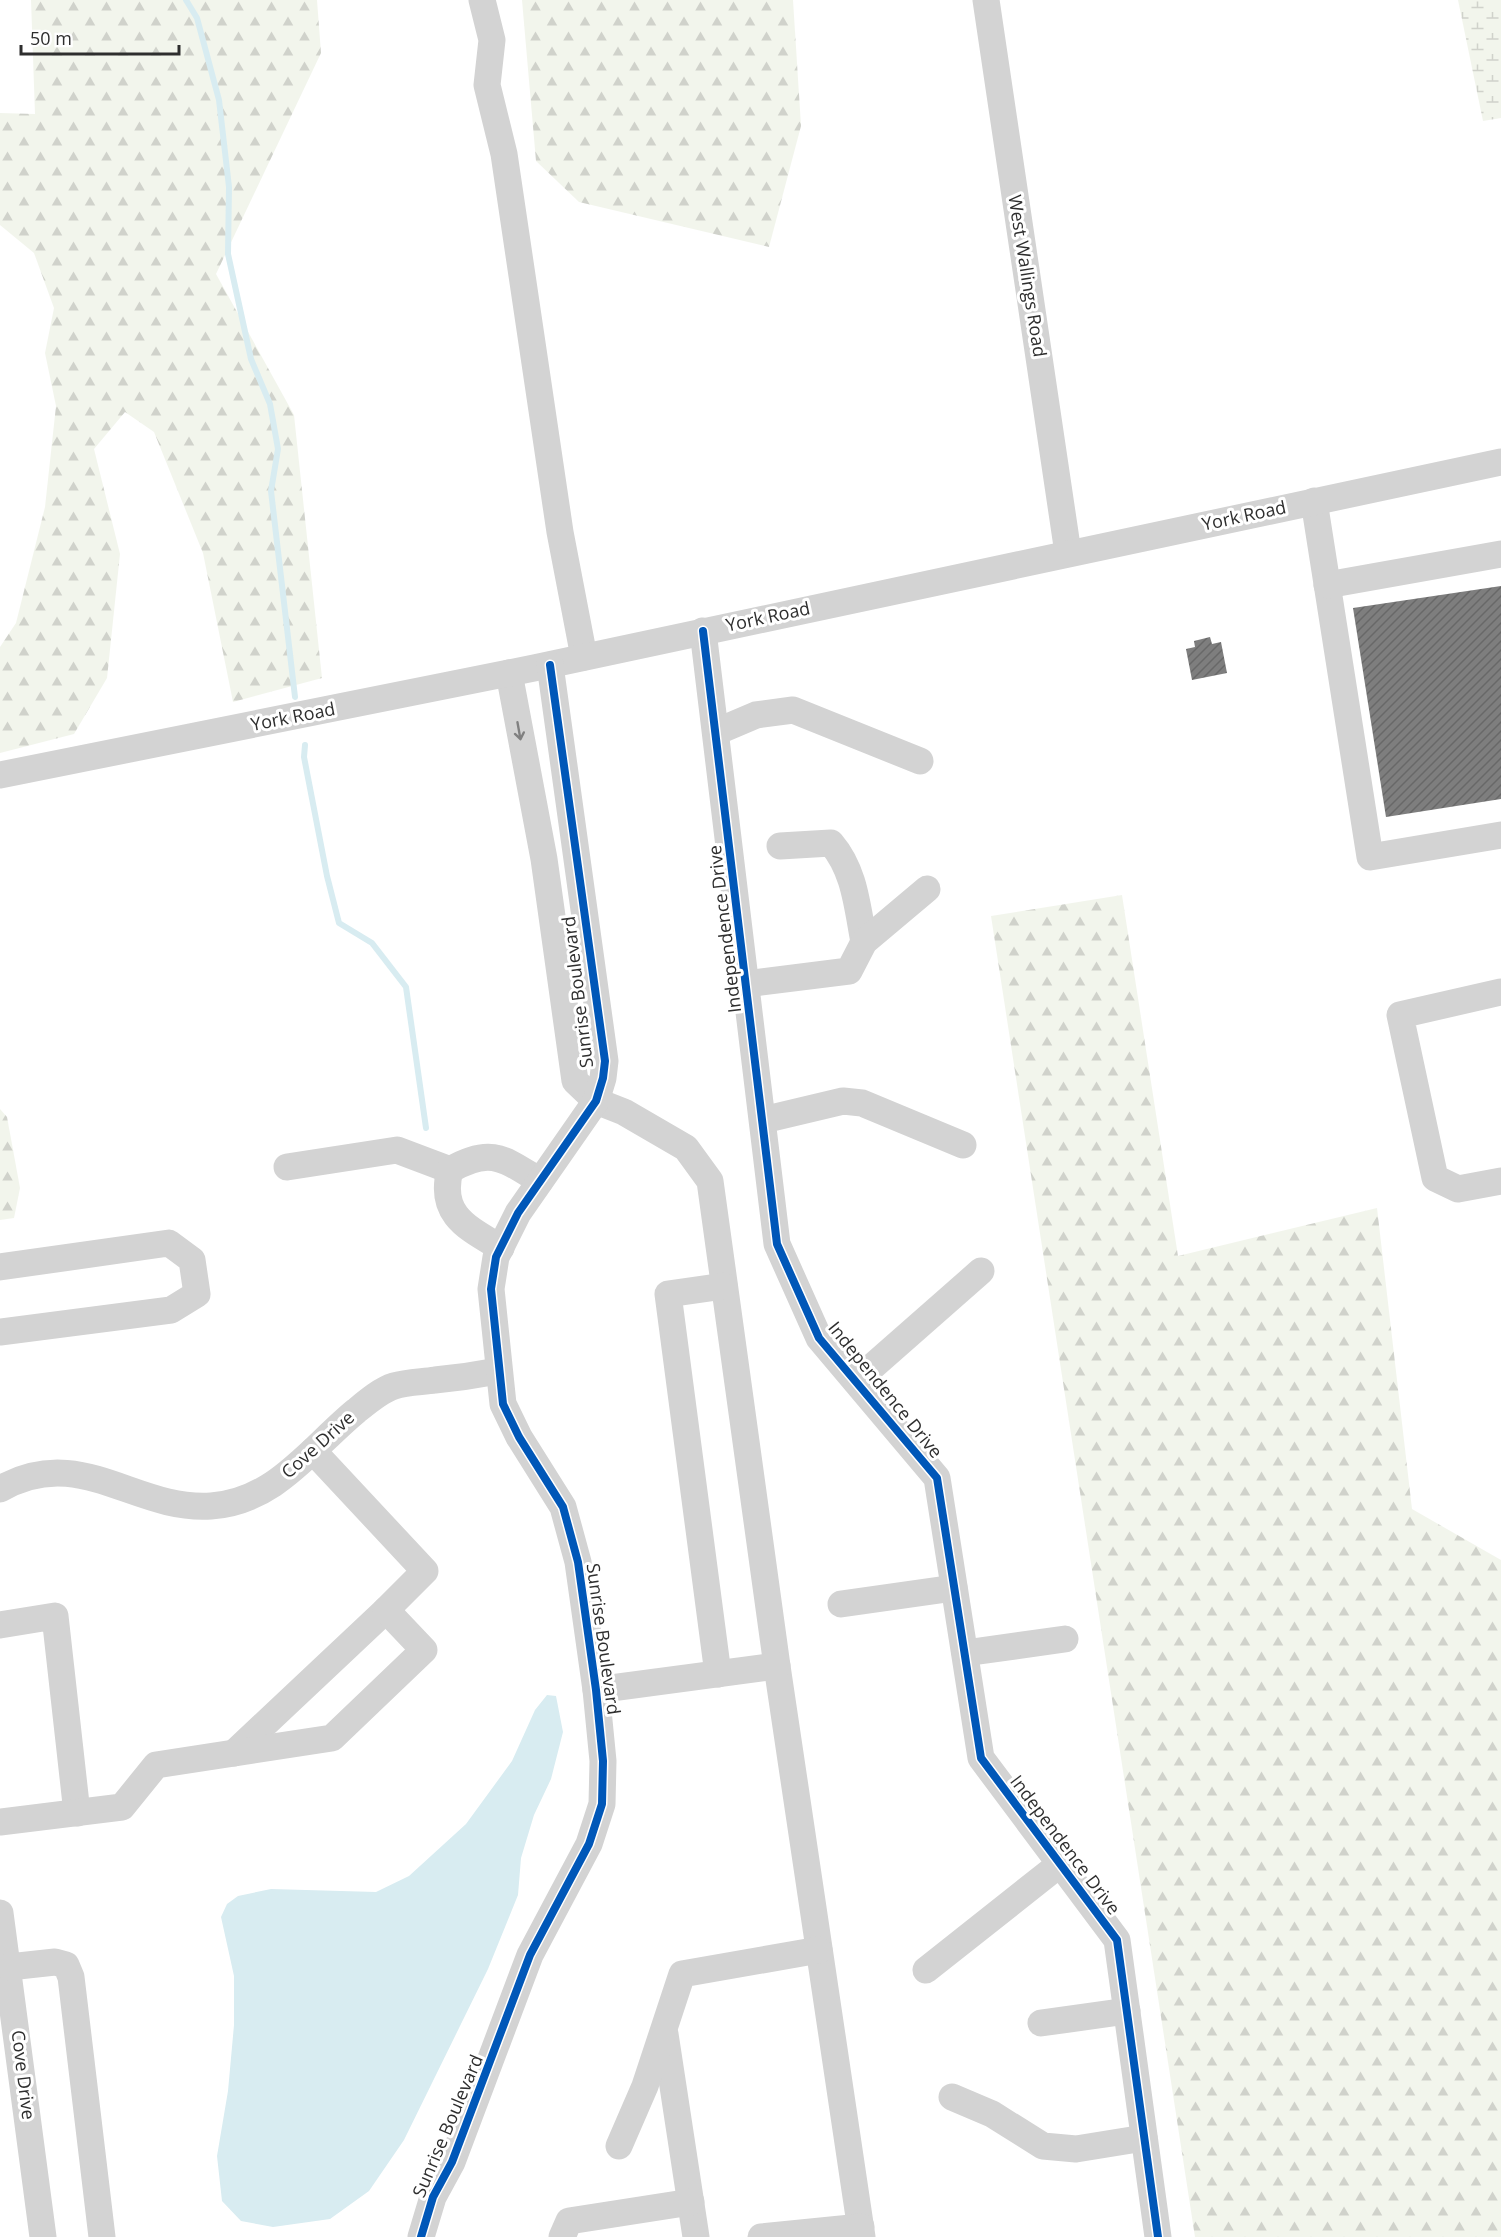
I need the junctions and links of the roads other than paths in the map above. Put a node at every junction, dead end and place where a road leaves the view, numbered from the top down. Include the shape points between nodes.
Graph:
1 (482, 0) edge
2 (986, 0) edge
3 (1501, 462) edge
4 (1314, 501) junction
5 (1068, 553) junction
6 (1501, 554) edge
7 (1327, 585) junction
8 (703, 631) junction
9 (584, 657) junction
10 (550, 665) junction
11 (508, 673) junction
12 (716, 732) junction
13 (920, 761) dead end
14 (0, 776) edge
15 (1501, 835) edge
16 (780, 846) dead end
17 (927, 889) dead end
18 (864, 942) junction
19 (746, 984) junction
20 (1501, 992) edge
21 (596, 1101) junction
22 (763, 1120) junction
23 (963, 1145) dead end
24 (287, 1167) dead end
25 (450, 1170) junction
26 (540, 1181) junction
27 (1501, 1181) edge
28 (501, 1248) junction
29 (0, 1267) edge
30 (981, 1271) dead end
31 (724, 1286) junction
32 (0, 1332) edge
33 (498, 1371) junction
34 (856, 1381) junction
35 (313, 1451) junction
36 (0, 1489) edge
37 (954, 1588) junction
38 (841, 1604) dead end
39 (386, 1610) junction
40 (0, 1625) edge
41 (1065, 1639) dead end
42 (965, 1653) junction
43 (777, 1666) junction
44 (718, 1674) junction
45 (596, 1690) junction
46 (234, 1753) junction
47 (77, 1813) junction
48 (0, 1822) edge
49 (1060, 1864) junction
50 (0, 1913) edge
51 (819, 1950) junction
52 (9, 1967) junction
53 (926, 1970) dead end
54 (1126, 2011) junction
55 (1041, 2024) dead end
56 (664, 2028) junction
57 (952, 2097) dead end
58 (1144, 2138) junction
59 (619, 2146) dead end
60 (691, 2202) junction
61 (861, 2232) edge
62 (796, 2235) edge
63 (44, 2237) edge
64 (102, 2237) edge
65 (421, 2237) edge
66 (562, 2237) edge
67 (696, 2237) edge
68 (761, 2237) edge
69 (1158, 2237) edge

1 - 9 street via 492,40 487,85 504,154 560,532
2 - 5 street, West Wallings Road
3 - 4 street, York Road
4 - 5 street, York Road
4 - 7 street
5 - 8 street, York Road
6 - 7 street
7 - 15 street via 1370,857
8 - 9 street, York Road
8 - 12 street, Independence Drive
9 - 10 street, York Road
10 - 11 street, York Road
10 - 21 street, Sunrise Boulevard via 605,1061
11 - 14 street, York Road
11 -> 21 street, Sunrise Boulevard via 544,859 576,1081
12 - 13 street via 756,715 793,710
12 - 19 street, Independence Drive
16 - 18 street via 831,843 845,859
17 - 18 street
18 - 19 street via 849,971
19 - 22 street, Independence Drive
20 - 27 street via 1400,1015 1435,1178 1458,1189
21 - 26 street, Sunrise Boulevard
21 - 31 street, Sunrise Boulevard via 624,1112 686,1148 710,1181
22 - 23 street via 843,1101 862,1103
22 - 34 street, Independence Drive via 777,1244 819,1338
24 - 25 street via 397,1150
25 - 26 street via 470,1158 501,1158
25 - 28 street via 446,1185 450,1206 461,1223
26 - 28 street, Sunrise Boulevard
28 - 33 street, Sunrise Boulevard via 491,1289
29 - 32 street via 169,1242 192,1260 197,1294 171,1310
30 - 34 street
31 - 43 street, Sunrise Boulevard
31 - 44 street via 668,1294
33 - 35 street, Cove Drive via 394,1386 351,1415
33 - 45 street, Sunrise Boulevard via 503,1404 563,1507 578,1562
34 - 37 street, Independence Drive via 937,1478
35 - 36 street, Cove Drive via 301,1464 253,1495 210,1506 171,1501 67,1472 24,1477
35 - 39 street via 425,1571
37 - 38 street
37 - 42 street, Independence Drive
39 - 46 street
39 - 46 street via 424,1650 332,1738
40 - 47 street via 55,1616
41 - 42 street
42 - 49 street, Independence Drive via 981,1758
43 - 44 street
43 - 51 street, Sunrise Boulevard
44 - 45 street
45 - 65 street, Sunrise Boulevard via 603,1761 602,1804 589,1844 530,1955 452,2162 433,2197
46 - 47 street via 156,1764 122,1807
47 - 48 street
49 - 53 street
49 - 54 street, Independence Drive via 1117,1940
50 - 52 street, Cove Drive
51 - 56 street via 682,1974
51 - 61 street, Sunrise Boulevard
52 - 63 street, Cove Drive
52 - 64 street via 56,1962 66,1965 71,1977
54 - 55 street
54 - 58 street, Independence Drive
56 - 59 street
56 - 60 street
57 - 58 street via 992,2115 1043,2146 1076,2149
58 - 69 street, Independence Drive
60 - 66 street via 569,2221
60 - 67 street
61 - 62 street, Sunrise Boulevard
62 - 68 street, Sunrise Boulevard

